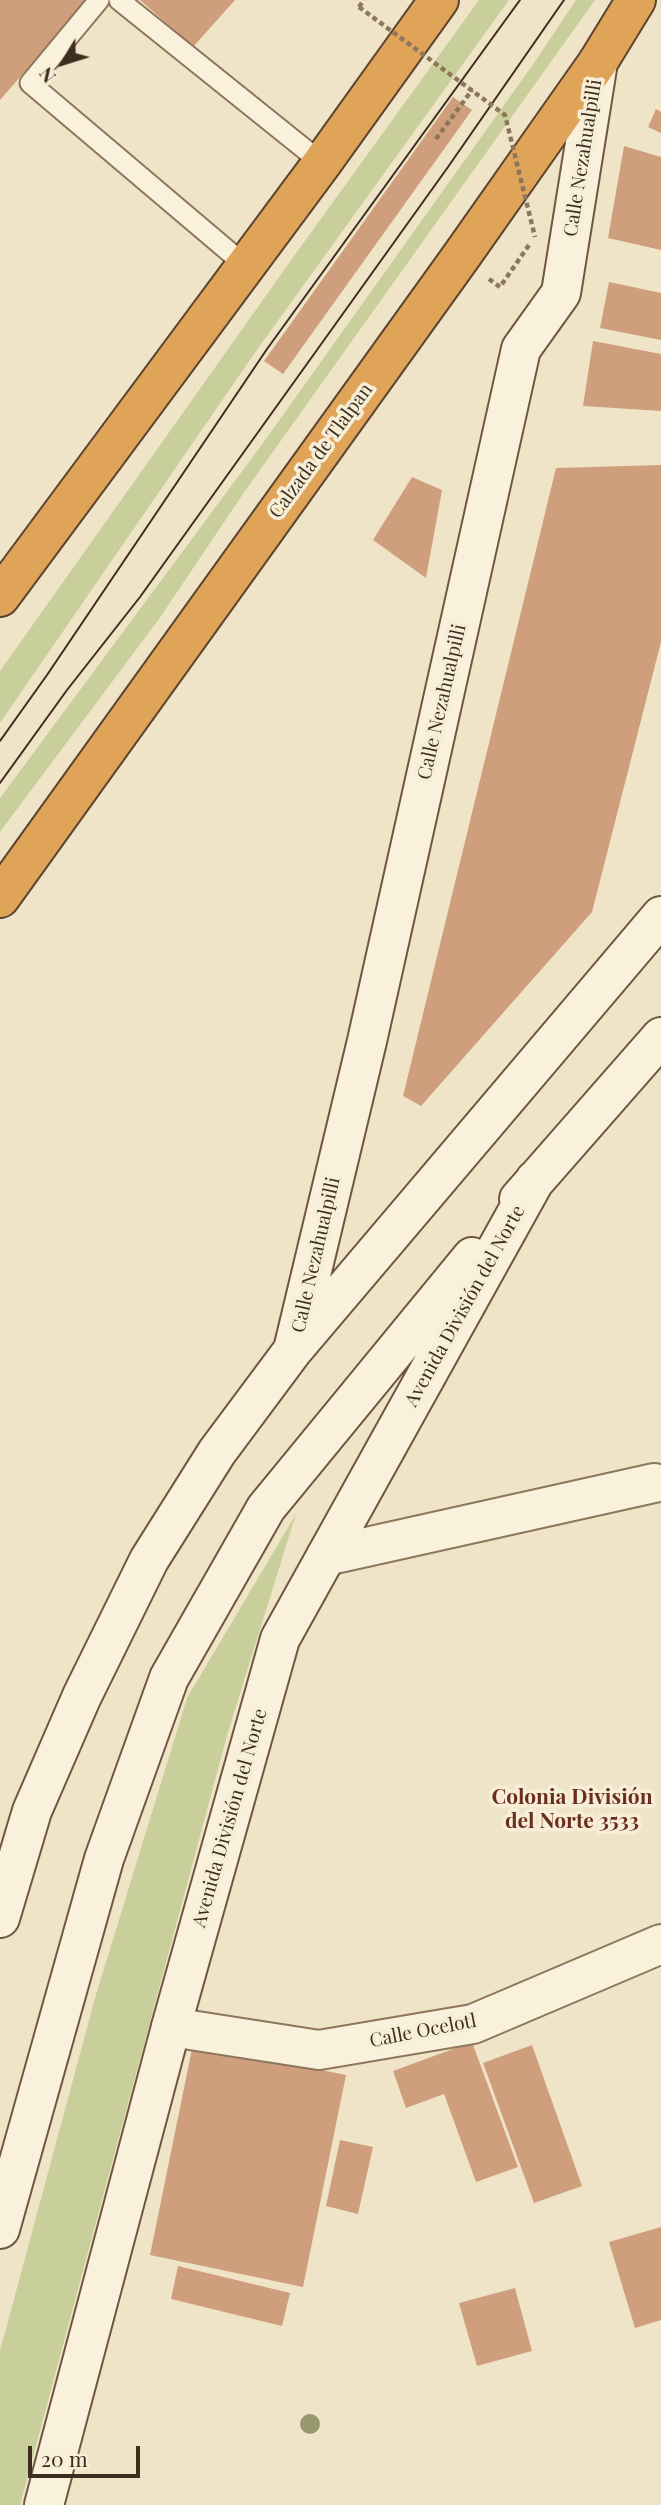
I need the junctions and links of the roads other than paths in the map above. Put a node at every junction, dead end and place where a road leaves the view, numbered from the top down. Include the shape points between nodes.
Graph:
1 (99, 0) edge
2 (119, 0) edge
3 (439, 0) edge
4 (636, 0) edge
5 (598, 62) junction
6 (322, 163) junction
7 (246, 265) junction
8 (0, 597) edge
9 (0, 898) edge
10 (661, 916) edge
11 (643, 955) edge
12 (661, 1037) edge
13 (535, 1180) junction
14 (293, 1350) junction
15 (654, 1483) dead end
16 (326, 1556) junction
17 (0, 1918) edge
18 (661, 1944) edge
19 (171, 2027) junction
20 (0, 2228) edge
21 (44, 2505) edge

1 - 7 lane via 30,83
2 - 6 lane
3 - 6 highway
4 - 5 highway, Calzada de Tlalpan
5 - 9 highway, Calzada de Tlalpan
5 - 14 street, Calle Nezahualpilli via 561,293 521,349 367,1041
6 - 7 highway
7 - 8 highway
10 - 11 street
11 - 14 street
12 - 13 street, Avenida División del Norte
13 - 16 street, Avenida División del Norte
13 - 20 street, Avenida División del Norte via 266,1508 169,1678 104,1859
14 - 17 street via 218,1452 149,1560 32,1811
15 - 16 street
16 - 19 street, Avenida División del Norte via 280,1639
18 - 19 street, Calle Ocelotl via 473,2024 319,2050
19 - 21 street, Avenida División del Norte

